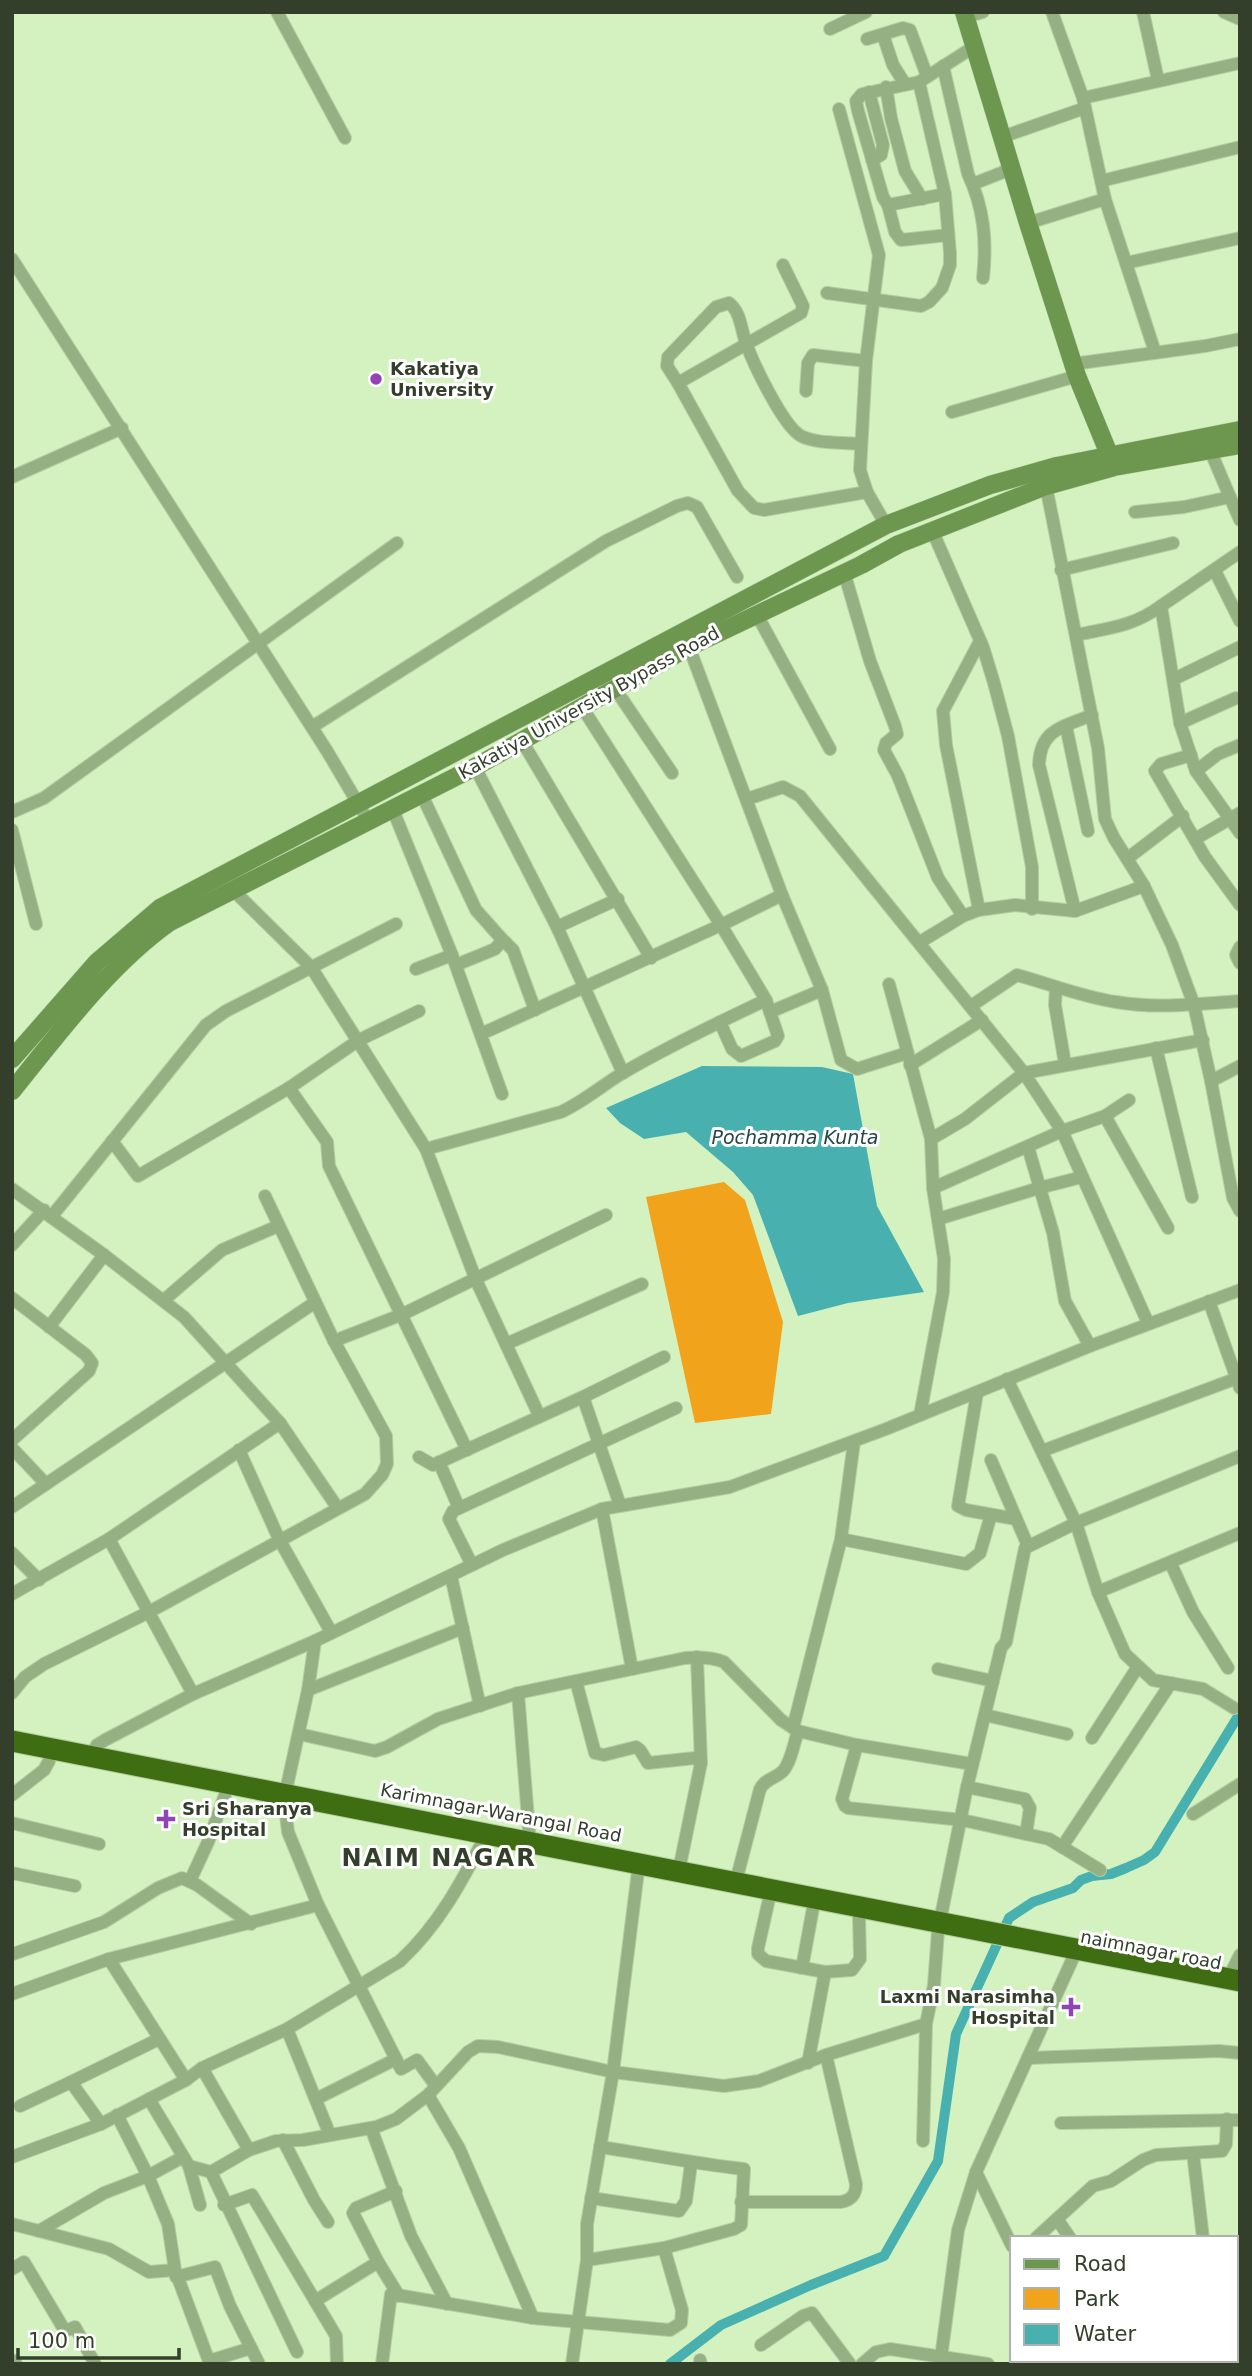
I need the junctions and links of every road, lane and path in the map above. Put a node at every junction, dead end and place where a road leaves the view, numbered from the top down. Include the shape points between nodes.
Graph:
1 (276, 12) edge
2 (866, 12) edge
3 (1052, 12) edge
4 (1143, 12) edge
5 (1224, 12) edge
6 (971, 14) edge
7 (1240, 19) edge
8 (830, 29) dead end
9 (883, 35) junction
10 (867, 40) dead end
11 (975, 46) junction
12 (1240, 63) edge
13 (943, 66) junction
14 (923, 79) junction
15 (1157, 80) junction
16 (905, 84) junction
17 (886, 87) junction
18 (869, 92) junction
19 (1084, 103) junction
20 (839, 108) dead end
21 (880, 132) junction
22 (865, 135) junction
23 (1002, 137) junction
24 (345, 138) dead end
25 (1240, 147) edge
26 (872, 160) junction
27 (1012, 169) junction
28 (1101, 181) junction
29 (973, 184) junction
30 (945, 194) junction
31 (922, 199) junction
32 (1105, 199) junction
33 (888, 205) junction
34 (1028, 223) junction
35 (948, 235) junction
36 (1240, 238) edge
37 (12, 259) edge
38 (1126, 263) junction
39 (783, 265) dead end
40 (983, 278) dead end
41 (827, 293) dead end
42 (873, 298) junction
43 (1240, 339) edge
44 (746, 344) junction
45 (1155, 352) junction
46 (866, 361) junction
47 (1075, 370) junction
48 (678, 383) junction
49 (806, 391) dead end
50 (952, 412) dead end
51 (122, 428) junction
52 (1240, 430) edge
53 (860, 444) junction
54 (1240, 445) edge
55 (1210, 450) junction
56 (1112, 461) junction
57 (12, 477) edge
58 (1046, 486) junction
59 (867, 492) junction
60 (1230, 497) junction
61 (1135, 512) dead end
62 (1240, 520) edge
63 (886, 526) junction
64 (932, 530) junction
65 (397, 543) dead end
66 (1173, 543) dead end
67 (1240, 552) edge
68 (1061, 570) junction
69 (1215, 571) junction
70 (844, 572) junction
71 (737, 577) dead end
72 (1161, 606) junction
73 (756, 613) junction
74 (1240, 621) edge
75 (1076, 635) junction
76 (980, 640) junction
77 (258, 643) junction
78 (689, 647) junction
79 (1240, 647) edge
80 (1174, 679) junction
81 (614, 687) junction
82 (1236, 698) dead end
83 (582, 707) junction
84 (1091, 715) junction
85 (1181, 723) junction
86 (1066, 726) junction
87 (312, 727) junction
88 (522, 741) junction
89 (1240, 745) edge
90 (830, 749) dead end
91 (1191, 755) junction
92 (475, 767) junction
93 (1196, 771) junction
94 (672, 773) dead end
95 (421, 793) junction
96 (747, 799) junction
97 (358, 803) junction
98 (393, 810) junction
99 (12, 812) edge
100 (1183, 816) junction
101 (1235, 816) edge
102 (369, 822) junction
103 (12, 830) edge
104 (1088, 831) dead end
105 (1240, 833) edge
106 (1195, 839) junction
107 (1128, 858) junction
108 (1144, 886) junction
109 (233, 890) junction
110 (782, 895) junction
111 (618, 899) junction
112 (1240, 905) edge
113 (1032, 909) junction
114 (979, 910) junction
115 (1075, 911) junction
116 (963, 916) junction
117 (36, 924) dead end
118 (396, 924) dead end
119 (721, 925) junction
120 (557, 927) junction
121 (500, 937) junction
122 (920, 942) junction
123 (1240, 947) edge
124 (651, 958) junction
125 (454, 960) junction
126 (1240, 964) edge
127 (312, 967) junction
128 (416, 969) dead end
129 (889, 984) dead end
130 (1056, 987) junction
131 (583, 989) junction
132 (822, 990) junction
133 (1240, 1001) edge
134 (1194, 1005) junction
135 (768, 1006) junction
136 (971, 1006) junction
137 (535, 1010) junction
138 (419, 1011) dead end
139 (982, 1020) junction
140 (719, 1022) junction
141 (481, 1034) junction
142 (359, 1040) junction
143 (1203, 1040) junction
144 (1156, 1048) junction
145 (12, 1059) edge
146 (909, 1059) junction
147 (1065, 1064) junction
148 (1240, 1066) edge
149 (623, 1073) junction
150 (1024, 1073) junction
151 (1212, 1081) junction
152 (289, 1088) junction
153 (12, 1091) edge
154 (502, 1094) dead end
155 (1129, 1100) dead end
156 (1105, 1116) junction
157 (1062, 1131) junction
158 (931, 1139) junction
159 (112, 1141) junction
160 (1028, 1147) junction
161 (426, 1149) junction
162 (1082, 1177) junction
163 (933, 1188) junction
164 (1039, 1188) junction
165 (12, 1189) edge
166 (265, 1196) dead end
167 (1192, 1197) dead end
168 (1240, 1210) edge
169 (48, 1213) junction
170 (606, 1215) dead end
171 (938, 1219) junction
172 (278, 1226) junction
173 (1168, 1228) dead end
174 (12, 1245) edge
175 (104, 1255) junction
176 (475, 1280) junction
177 (642, 1284) dead end
178 (1240, 1290) edge
179 (12, 1298) edge
180 (164, 1300) junction
181 (1209, 1301) junction
182 (314, 1303) junction
183 (403, 1314) junction
184 (1148, 1323) junction
185 (49, 1327) junction
186 (334, 1341) junction
187 (506, 1345) junction
188 (1090, 1346) junction
189 (664, 1357) dead end
190 (226, 1363) junction
191 (1007, 1378) junction
192 (1239, 1381) edge
193 (976, 1393) junction
194 (583, 1397) junction
195 (676, 1408) dead end
196 (539, 1415) junction
197 (920, 1415) junction
198 (280, 1423) junction
199 (12, 1440) edge
200 (854, 1442) junction
201 (598, 1443) junction
202 (12, 1448) edge
203 (239, 1450) junction
204 (467, 1450) junction
205 (1042, 1451) junction
206 (1240, 1456) edge
207 (419, 1457) dead end
208 (991, 1460) dead end
209 (439, 1462) junction
210 (46, 1484) junction
211 (620, 1505) junction
212 (12, 1507) edge
213 (337, 1507) junction
214 (459, 1508) junction
215 (601, 1509) junction
216 (991, 1514) junction
217 (1016, 1519) junction
218 (1076, 1523) junction
219 (109, 1539) junction
220 (279, 1539) junction
221 (841, 1539) junction
222 (1237, 1539) edge
223 (1028, 1546) junction
224 (12, 1553) edge
225 (1171, 1564) junction
226 (472, 1565) junction
227 (451, 1576) junction
228 (38, 1580) junction
229 (1098, 1592) junction
230 (12, 1594) edge
231 (149, 1612) junction
232 (463, 1628) junction
233 (331, 1632) junction
234 (315, 1641) junction
235 (697, 1657) junction
236 (1137, 1668) junction
237 (1228, 1668) dead end
238 (938, 1669) dead end
239 (632, 1670) junction
240 (576, 1681) junction
241 (993, 1681) junction
242 (1171, 1683) junction
243 (308, 1690) junction
244 (12, 1693) edge
245 (518, 1693) junction
246 (193, 1694) junction
247 (480, 1706) junction
248 (1234, 1708) dead end
249 (985, 1714) junction
250 (795, 1730) junction
251 (299, 1734) junction
252 (1067, 1734) dead end
253 (1092, 1738) dead end
254 (12, 1741) edge
255 (857, 1745) junction
256 (12, 1754) edge
257 (91, 1757) junction
258 (49, 1761) junction
259 (701, 1763) junction
260 (972, 1764) junction
261 (967, 1787) junction
262 (1238, 1787) edge
263 (12, 1795) edge
264 (225, 1795) junction
265 (285, 1801) junction
266 (1193, 1814) dead end
267 (962, 1820) junction
268 (12, 1824) edge
269 (1026, 1834) junction
270 (483, 1840) junction
271 (99, 1844) dead end
272 (530, 1844) junction
273 (1062, 1847) junction
274 (638, 1869) junction
275 (679, 1870) junction
276 (1100, 1870) dead end
277 (12, 1873) edge
278 (190, 1881) junction
279 (736, 1881) junction
280 (75, 1886) dead end
281 (769, 1899) junction
282 (318, 1905) junction
283 (813, 1908) junction
284 (859, 1916) junction
285 (251, 1924) junction
286 (940, 1927) junction
287 (980, 1934) joint
288 (1061, 1953) junction
289 (13, 1954) edge
290 (1240, 1955) edge
291 (109, 1959) junction
292 (802, 1968) junction
293 (825, 1972) junction
294 (1236, 1984) edge
295 (358, 1987) junction
296 (12, 1994) edge
297 (926, 2024) junction
298 (287, 2029) junction
299 (159, 2039) junction
300 (1240, 2053) edge
301 (827, 2055) junction
302 (1028, 2058) junction
303 (396, 2059) junction
304 (808, 2063) junction
305 (202, 2068) junction
306 (613, 2072) junction
307 (186, 2080) junction
308 (71, 2082) junction
309 (433, 2091) junction
310 (149, 2099) junction
311 (316, 2099) junction
312 (20, 2106) dead end
313 (117, 2115) junction
314 (1234, 2120) edge
315 (1061, 2123) dead end
316 (100, 2124) junction
317 (371, 2128) junction
318 (330, 2135) junction
319 (284, 2140) junction
320 (923, 2141) dead end
321 (12, 2143) edge
322 (600, 2147) junction
323 (249, 2150) junction
324 (1193, 2153) junction
325 (15, 2157) edge
326 (186, 2162) junction
327 (691, 2164) junction
328 (211, 2172) junction
329 (976, 2172) junction
330 (148, 2176) junction
331 (396, 2191) junction
332 (591, 2198) junction
333 (741, 2202) junction
334 (200, 2205) dead end
335 (225, 2205) junction
336 (1057, 2219) junction
337 (328, 2222) dead end
338 (12, 2224) edge
339 (39, 2231) junction
340 (1038, 2236) edge
341 (1069, 2236) edge
342 (1203, 2236) edge
343 (1010, 2242) edge
344 (664, 2248) junction
345 (587, 2260) junction
346 (379, 2262) junction
347 (12, 2269) edge
348 (176, 2274) junction
349 (399, 2296) junction
350 (315, 2301) junction
351 (447, 2304) junction
352 (533, 2318) junction
353 (577, 2322) junction
354 (761, 2345) dead end
355 (251, 2348) junction
356 (298, 2352) dead end
357 (941, 2358) junction
358 (210, 2362) edge
359 (95, 2364) edge
360 (258, 2364) edge
361 (337, 2364) edge
362 (382, 2364) edge
363 (572, 2364) edge
364 (850, 2364) edge
365 (862, 2364) edge
366 (988, 2364) edge

1 - 24 street
2 - 8 street
3 - 19 street
4 - 15 street
5 - 7 street
6 - 11 main road
9 - 10 street
9 - 14 street via 910,30
9 - 16 street
11 - 13 street
11 - 23 main road
12 - 15 street
13 - 14 street
13 - 29 street
14 - 16 street
14 - 30 street
15 - 19 street
16 - 17 street
17 - 18 street
17 - 31 street via 905,171
18 - 21 street
18 - 22 street via 856,101
19 - 23 street
19 - 28 street
20 - 42 street via 878,250
21 - 22 street
21 - 26 street via 883,151
22 - 26 street
23 - 27 main road
25 - 28 street
26 - 33 street
27 - 29 street
27 - 34 main road
28 - 32 street
29 - 40 street via 985,236
30 - 31 street
30 - 35 street
31 - 33 street
32 - 34 street
32 - 38 street
33 - 35 street via 901,240
34 - 47 main road
35 - 42 street via 948,274 929,302 921,306
36 - 38 street
37 - 51 street
38 - 45 street
39 - 44 street via 803,309
41 - 42 street
42 - 46 street
43 - 45 street
44 - 48 street
44 - 48 street via 734,306 723,303 716,307 668,357 667,366
44 - 53 street via 794,430 810,439
45 - 47 street
46 - 49 street via 813,355
46 - 53 street
47 - 50 street
47 - 56 main road
48 - 59 street via 738,491 754,508
51 - 57 street
51 - 77 street
52 - 56 main road, Kakatiya University Bypass Road
53 - 59 street via 860,470
54 - 55 main road, Kakatiya University Bypass Road
55 - 56 main road, Kakatiya University Bypass Road
55 - 60 street
56 - 58 main road, Kakatiya University Bypass Road
56 - 63 main road, Kakatiya University Bypass Road via 989,485
58 - 64 main road, Kakatiya University Bypass Road
58 - 68 street
59 - 63 street
60 - 61 street
60 - 62 street
63 - 97 main road, Kakatiya University Bypass Road
64 - 70 main road, Kakatiya University Bypass Road
64 - 76 street
65 - 77 street
66 - 68 street
67 - 69 street
68 - 75 street
69 - 72 street
69 - 74 street
70 - 73 main road, Kakatiya University Bypass Road
70 - 116 street via 897,734 884,750 931,863
71 - 87 street via 697,507 688,503 677,506 606,541
72 - 75 street via 1130,624
72 - 80 street
73 - 78 main road, Kakatiya University Bypass Road
73 - 90 street
75 - 84 street
76 - 113 street via 1008,736 1032,867
76 - 114 street via 943,711
77 - 87 street
77 - 99 street via 44,799
78 - 81 main road, Kakatiya University Bypass Road
78 - 96 street
79 - 80 street
80 - 85 street
81 - 83 main road, Kakatiya University Bypass Road
81 - 94 street
82 - 85 street
83 - 88 main road, Kakatiya University Bypass Road
83 - 119 street
84 - 86 street
84 - 107 street via 1105,819
85 - 91 street
86 - 104 street
86 - 115 street via 1043,741 1039,765
87 - 97 street
88 - 92 main road, Kakatiya University Bypass Road
88 - 111 street
89 - 93 street
91 - 93 street
91 - 100 street via 1156,768
92 - 95 main road, Kakatiya University Bypass Road
92 - 120 street
93 - 101 street
95 - 98 main road, Kakatiya University Bypass Road
95 - 121 street via 476,910
96 - 110 street
96 - 122 street via 783,787 794,791
97 - 102 street
97 - 145 main road, Kakatiya University Bypass Road via 160,908 97,962
98 - 102 main road, Kakatiya University Bypass Road
98 - 125 street
100 - 106 street
100 - 107 street
101 - 105 street
101 - 106 street
102 - 109 main road, Kakatiya University Bypass Road
103 - 117 street
106 - 112 street
107 - 108 street
108 - 115 street
108 - 134 street
109 - 127 street
109 - 153 main road, Kakatiya University Bypass Road via 146,939 84,1004
110 - 119 street
110 - 132 street
111 - 120 street
111 - 124 street
113 - 114 street via 1015,905
113 - 115 street
114 - 116 street
116 - 122 street
118 - 127 street
119 - 124 street
119 - 135 street
120 - 131 street
121 - 125 street via 495,949
121 - 137 street via 513,950
122 - 136 street
123 - 126 street via 1236,955
124 - 131 street
125 - 128 street
125 - 141 street
127 - 142 street
127 - 159 street via 206,1025
129 - 146 street
130 - 134 street via 1116,1003
130 - 136 street via 1017,975
130 - 147 street
131 - 137 street
131 - 149 street
132 - 135 street
132 - 146 street via 841,1060 857,1069
133 - 134 street
134 - 143 street
135 - 140 street
135 - 140 street via 778,1032 776,1039 741,1056 732,1049
136 - 139 street
137 - 141 street
138 - 142 street
139 - 146 street
139 - 150 street
140 - 149 street
141 - 154 street
142 - 152 street
142 - 161 street
143 - 144 street
143 - 151 street
144 - 147 street
144 - 167 street
146 - 158 street
147 - 150 street
148 - 151 street
149 - 161 street via 561,1112
150 - 157 street
150 - 158 street
151 - 168 street via 1233,1198
152 - 159 street via 138,1176
152 - 183 street via 327,1142 329,1166
155 - 156 street
156 - 157 street
156 - 173 street
157 - 160 street
157 - 162 street
158 - 163 street
159 - 169 street
160 - 163 street
160 - 164 street
161 - 176 street
162 - 164 street
162 - 184 street
163 - 171 street
164 - 171 street
164 - 188 street via 1053,1233 1065,1301
165 - 169 street
166 - 172 street
169 - 174 street
169 - 175 street
170 - 176 street
171 - 197 street via 945,1276
172 - 180 street via 222,1251
172 - 182 street
175 - 180 street
175 - 185 street
176 - 183 street
176 - 187 street
177 - 187 street
178 - 181 street
179 - 185 street
180 - 190 street
181 - 184 street
181 - 192 street
182 - 186 street
182 - 190 street
183 - 186 street
183 - 204 street
184 - 188 street
185 - 199 street via 91,1360 92,1368
186 - 213 street via 386,1436 387,1450 387,1464 375,1484
187 - 196 street
188 - 191 street
189 - 194 street
190 - 198 street
190 - 210 street
191 - 193 street
191 - 205 street
192 - 205 street
193 - 197 street
193 - 216 street via 958,1506
194 - 196 street
194 - 201 street
195 - 201 street
196 - 204 street
197 - 200 street
198 - 203 street
198 - 213 street
200 - 211 street via 730,1487
200 - 221 street
201 - 211 street
201 - 214 street
202 - 210 street
203 - 219 street
203 - 220 street
204 - 209 street
205 - 218 street
206 - 218 street
207 - 209 street via 433,1465
208 - 217 street
209 - 214 street
210 - 212 street
211 - 215 street
213 - 220 street
214 - 226 street via 449,1519
215 - 226 street
215 - 239 street
216 - 217 street
216 - 221 street via 980,1553 966,1564
217 - 223 street
218 - 223 street
218 - 229 street
219 - 228 street
219 - 231 street
220 - 231 street
220 - 233 street
221 - 250 street
222 - 225 street
223 - 241 street
224 - 228 street
225 - 229 street
225 - 237 street via 1193,1612
226 - 227 street
227 - 232 street
227 - 233 street
228 - 230 street
229 - 236 street via 1125,1654
231 - 244 street via 44,1664 25,1676
231 - 246 street
232 - 243 street
232 - 247 street
233 - 234 street
234 - 243 street
234 - 246 street
235 - 239 street
235 - 250 street via 724,1661
235 - 259 street
236 - 242 street via 1153,1680
236 - 253 street
238 - 241 street
239 - 240 street
240 - 245 street
240 - 259 street via 595,1753 636,1747 648,1763 695,1758
241 - 249 street
242 - 248 street via 1203,1689
242 - 273 street
243 - 251 street
245 - 247 street
245 - 272 street
246 - 257 street via 97,1745
247 - 251 street via 438,1719 375,1751
249 - 252 street
249 - 260 street
250 - 255 street
250 - 279 street via 785,1768 760,1789
251 - 265 street
254 - 257 highway, Karimnagar-Warangal Road
255 - 260 street
255 - 267 street via 842,1799 845,1806
256 - 258 highway, Karimnagar-Warangal Road
257 - 265 highway, Karimnagar-Warangal Road
258 - 263 street
258 - 264 highway, Karimnagar-Warangal Road
259 - 275 street
260 - 261 street
261 - 267 street
261 - 269 street via 1025,1799 1030,1808
262 - 266 street
264 - 265 highway, Karimnagar-Warangal Road
264 - 278 street
265 - 270 highway, Karimnagar-Warangal Road
265 - 282 street via 288,1832
267 - 269 street
267 - 286 street
268 - 271 street
269 - 273 street
270 - 272 highway, Karimnagar-Warangal Road
270 - 274 highway, Karimnagar-Warangal Road
270 - 295 street via 454,1897 416,1946
272 - 274 highway, Karimnagar-Warangal Road
273 - 276 street
274 - 275 highway, Karimnagar-Warangal Road
274 - 281 highway, Karimnagar-Warangal Road
274 - 306 street
275 - 279 highway, Karimnagar-Warangal Road
277 - 280 street
278 - 285 street
278 - 289 street via 173,1880 104,1922
279 - 286 highway, Karimnagar-Warangal Road
281 - 283 highway, Karimnagar-Warangal Road
281 - 292 street via 758,1954 766,1961
282 - 285 street
282 - 295 street
283 - 284 highway, Karimnagar-Warangal Road
283 - 292 street
284 - 286 highway, Karimnagar-Warangal Road
284 - 293 street via 859,1963 846,1972
285 - 291 street
286 - 287 highway, Karimnagar-Warangal Road
286 - 297 street
287 - 288 highway, naimnagar road
288 - 294 highway, naimnagar road
288 - 302 street
290 - 294 street
291 - 296 street
291 - 299 street
292 - 293 street
293 - 304 street
295 - 298 street
295 - 303 street
297 - 301 street
297 - 320 street
298 - 305 street
298 - 311 street
299 - 307 street
299 - 308 street
300 - 302 street
301 - 304 street
301 - 333 street via 856,2184 854,2195 841,2202
302 - 329 street
303 - 309 street via 401,2069 417,2060
303 - 311 street
304 - 306 street via 760,2081 724,2086
305 - 307 street
305 - 323 street
306 - 309 street via 478,2046
306 - 322 street
307 - 310 street
308 - 312 street
308 - 316 street
309 - 317 street via 396,2119
309 - 352 street
310 - 313 street
310 - 326 street
311 - 318 street
313 - 316 street
313 - 330 street
314 - 315 street
314 - 324 street via 1222,2151
316 - 325 street
317 - 318 street
317 - 331 street
318 - 319 street
319 - 323 street
319 - 337 street
321 - 325 street
322 - 327 street
322 - 332 street
323 - 328 street
324 - 336 street via 1143,2160 1111,2181 1093,2186
324 - 342 street
326 - 328 street
326 - 330 street
326 - 334 street
327 - 332 street via 686,2201 679,2211
327 - 333 street via 744,2169
328 - 335 street
329 - 343 street
329 - 357 street via 958,2230
330 - 339 street via 104,2193
330 - 348 street via 168,2224
331 - 346 street via 353,2213
331 - 351 street via 411,2236
332 - 345 street
333 - 344 street via 738,2227
335 - 350 street via 252,2194
335 - 356 street
336 - 340 street
336 - 341 street
338 - 339 street
339 - 348 street via 109,2249 149,2272
344 - 345 street
344 - 353 street via 682,2310 678,2327
345 - 353 street
346 - 349 street
346 - 350 street
347 - 359 street via 24,2262 65,2331 75,2327
348 - 355 street via 215,2267
348 - 358 street
349 - 351 street
349 - 362 street via 391,2294
350 - 361 street via 336,2336
351 - 352 street
352 - 353 street
353 - 363 street
354 - 364 street via 812,2313
355 - 358 street
355 - 360 street
357 - 365 street via 882,2349
357 - 366 street

